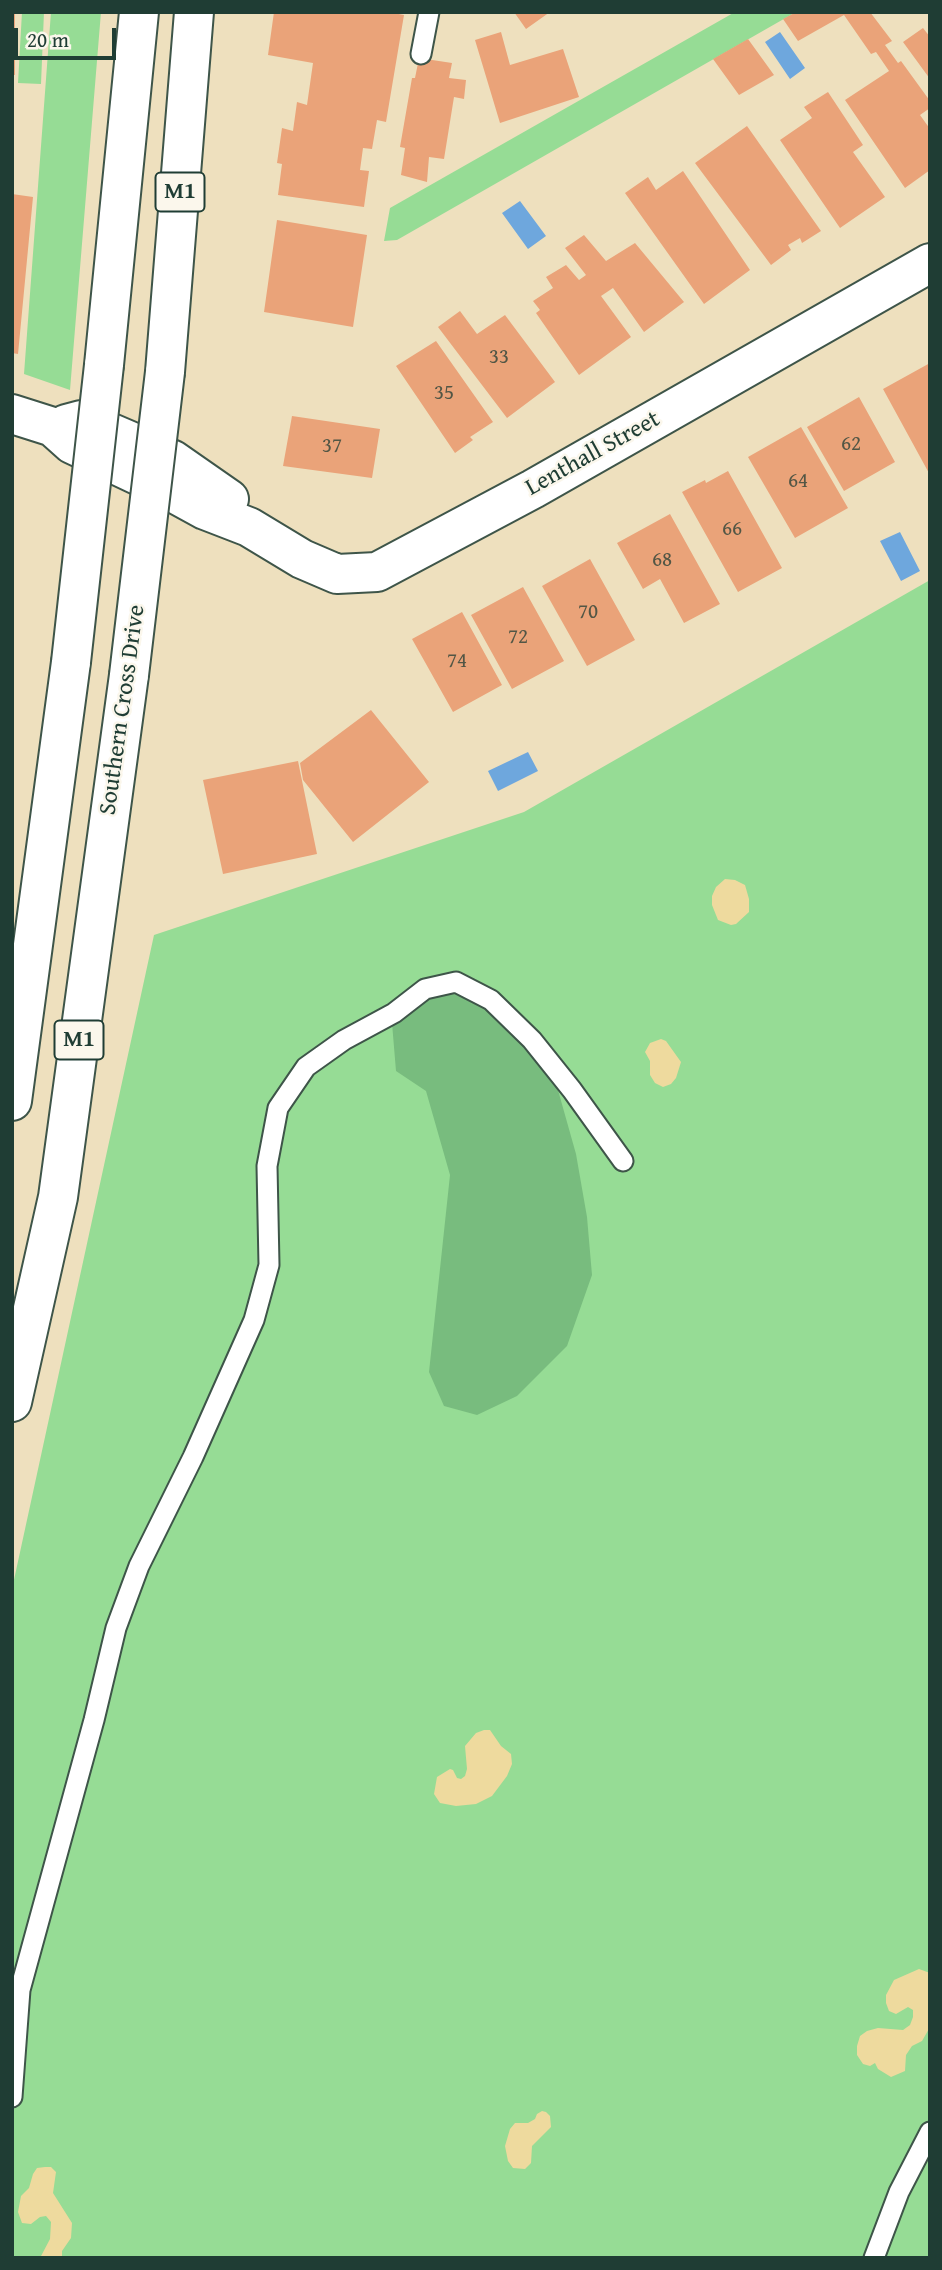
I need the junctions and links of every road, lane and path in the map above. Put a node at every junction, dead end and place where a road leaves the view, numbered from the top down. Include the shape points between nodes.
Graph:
1 (139, 12) edge
2 (194, 12) edge
3 (429, 12) edge
4 (421, 54) dead end
5 (930, 263) edge
6 (32, 420) edge
7 (12, 1101) edge
8 (623, 1161) dead end
9 (12, 1402) edge
10 (12, 2097) edge
11 (930, 2132) edge
12 (874, 2258) edge

1 - 7 main road, M1, bridge via 71,662
2 - 9 main road, Southern Cross Drive / M1, bridge via 165,372 129,675 58,1197
3 - 4 lane
5 - 6 main road, Lenthall Street via 533,489 377,572 337,574 302,559 248,527 229,499 173,460 81,420
8 - 10 lane via 532,1040 491,1000 456,982 425,989 394,1013 344,1040 306,1067 278,1108 267,1166 269,1265 254,1320 139,1566 116,1628 20,1990
11 - 12 lane via 899,2192

